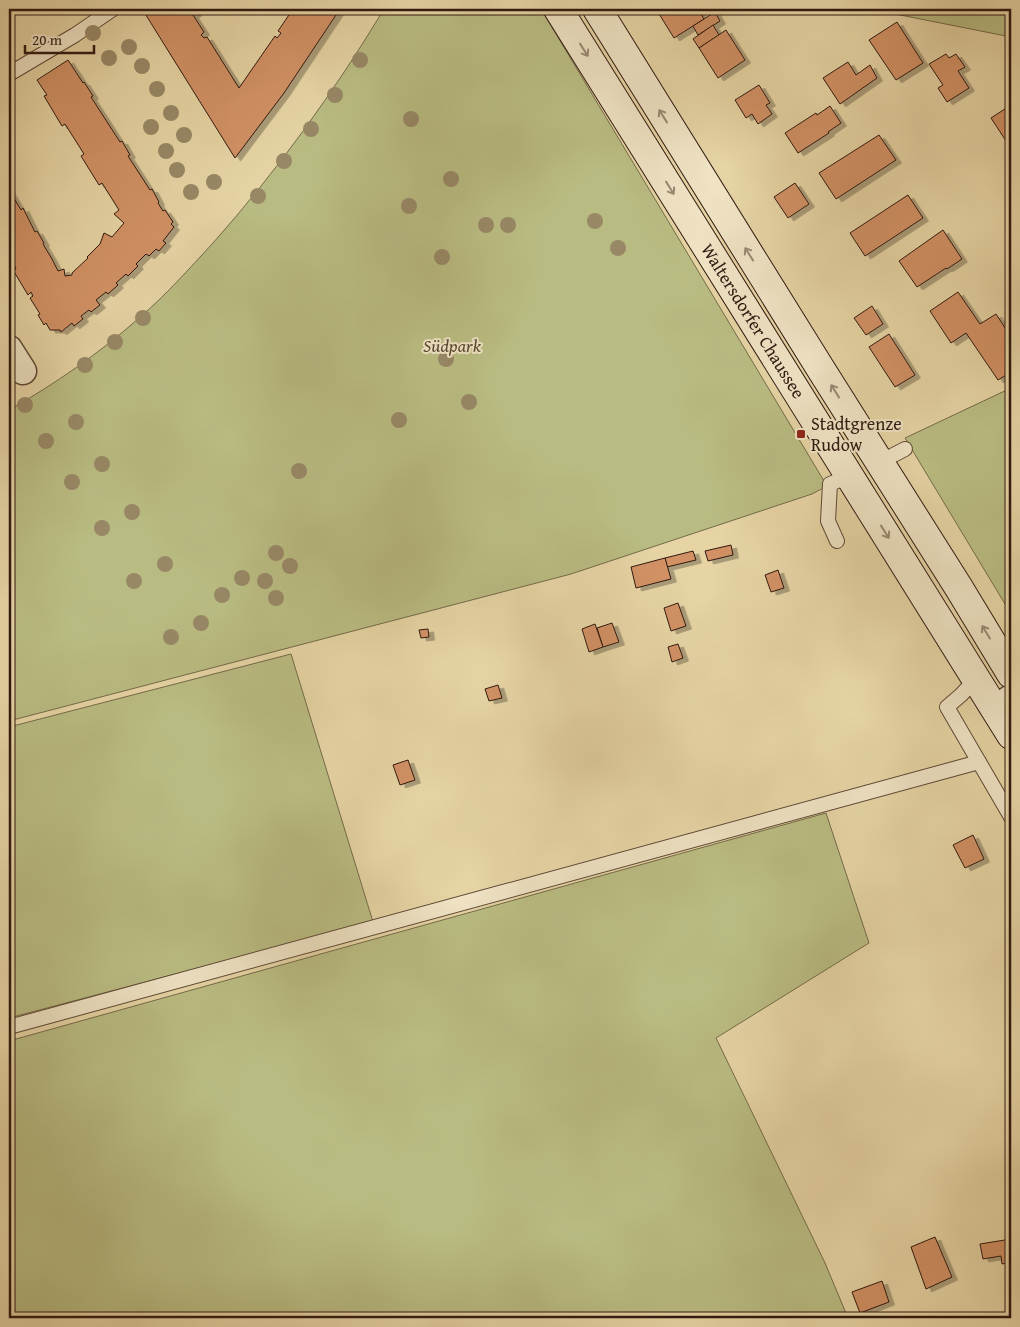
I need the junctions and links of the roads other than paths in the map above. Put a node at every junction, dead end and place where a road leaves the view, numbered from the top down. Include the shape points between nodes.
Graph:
1 (113, 9) edge
2 (558, 9) edge
3 (597, 9) edge
4 (9, 74) edge
5 (9, 349) edge
6 (23, 371) dead end
7 (905, 449) dead end
8 (886, 473) junction
9 (850, 476) junction
10 (866, 501) junction
11 (837, 541) dead end
12 (1011, 674) edge
13 (976, 679) junction
14 (1003, 704) edge
15 (1011, 735) edge
16 (979, 762) junction
17 (1011, 817) edge
18 (9, 1028) edge

1 - 4 lane
2 -> 9 main road, Waltersdorfer Chaussee
8 -> 3 main road, Waltersdorfer Chaussee
5 - 6 street
7 - 8 lane
8 - 10 lane
12 -> 8 main road, Waltersdorfer Chaussee
9 - 10 main road, Waltersdorfer Chaussee
9 - 11 lane via 830,484 828,521
10 -> 13 main road, Waltersdorfer Chaussee
13 - 14 main road, Waltersdorfer Chaussee
13 - 16 lane via 947,707
14 - 15 main road, Waltersdorfer Chaussee
16 - 17 lane
16 - 18 lane

